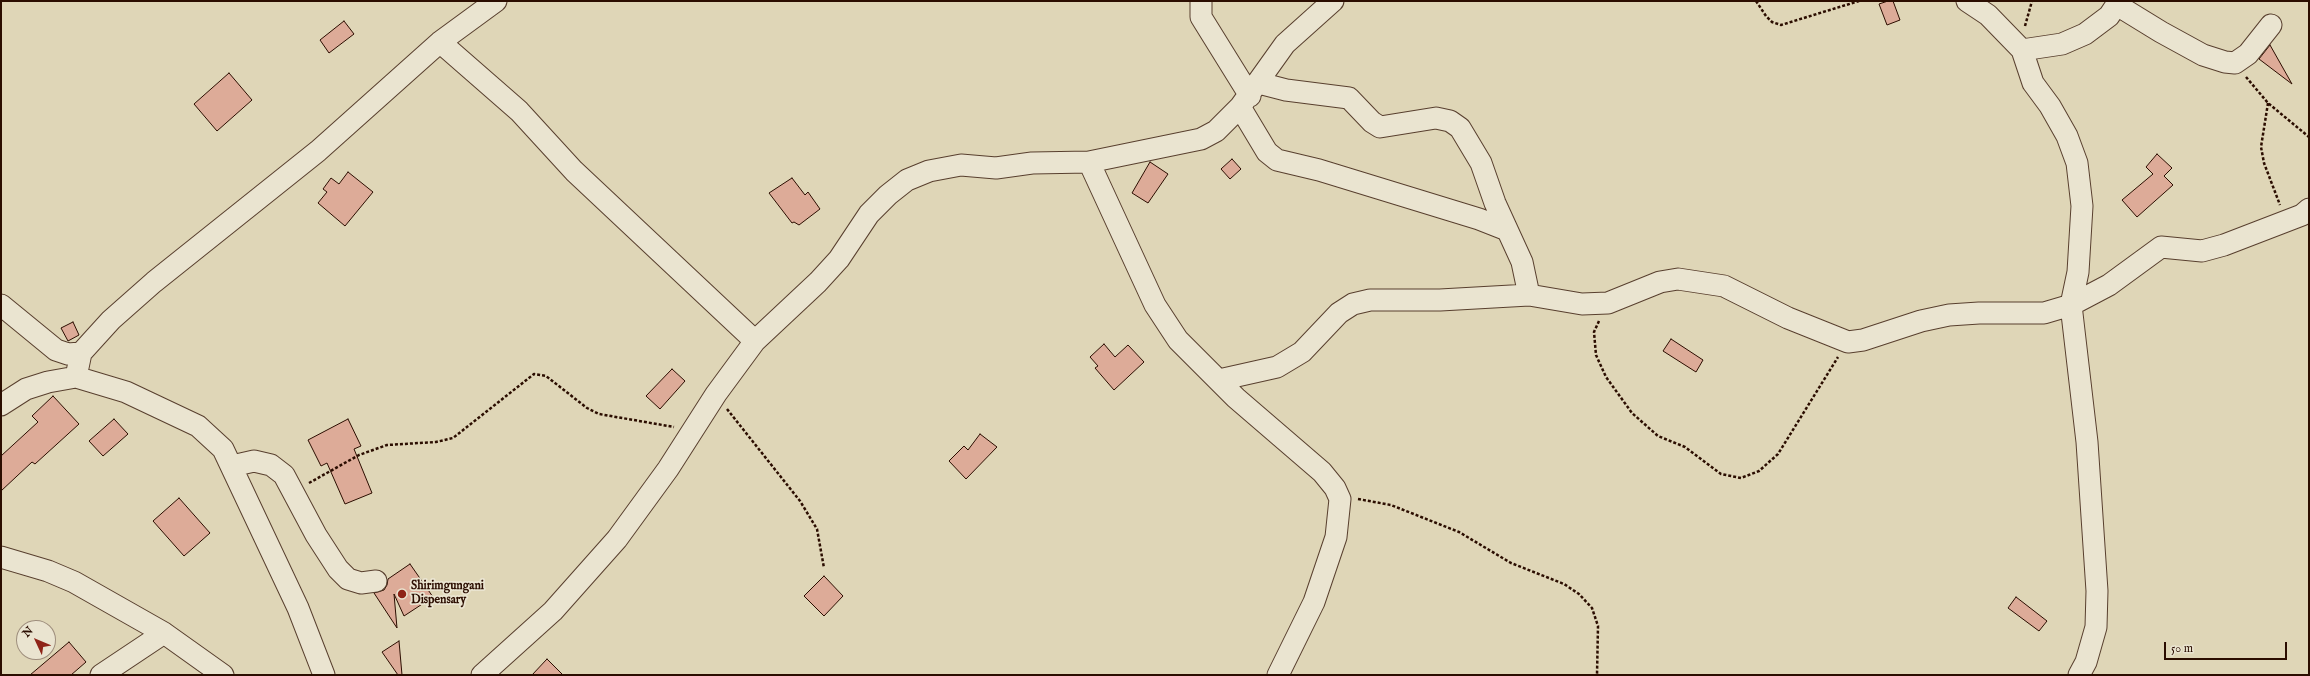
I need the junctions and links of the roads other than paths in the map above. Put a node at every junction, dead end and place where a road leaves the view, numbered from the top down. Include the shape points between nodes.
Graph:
1 (496, 1) edge
2 (1201, 1) edge
3 (1333, 1) edge
4 (1967, 1) edge
5 (2118, 3) edge
6 (2271, 25) dead end
7 (440, 42) junction
8 (2021, 48) junction
9 (1250, 95) junction
10 (1089, 162) junction
11 (2309, 209) edge
12 (1507, 230) junction
13 (1529, 295) junction
14 (1, 305) edge
15 (2071, 305) junction
16 (755, 341) junction
17 (81, 353) junction
18 (76, 377) junction
19 (1219, 380) junction
20 (1, 405) edge
21 (232, 466) junction
22 (1, 557) edge
23 (376, 581) dead end
24 (164, 633) junction
25 (101, 675) edge
26 (223, 675) edge
27 (324, 675) edge
28 (482, 675) edge
29 (1278, 675) edge
30 (2079, 675) edge

1 - 7 street
2 - 9 street via 1201,17
3 - 9 street via 1285,44
4 - 8 street via 1988,15
5 - 6 street via 2161,32 2204,55 2225,62 2235,62 2248,54
5 - 8 street via 2109,16 2085,34 2062,44
7 - 16 street via 519,111 574,171
7 - 17 street via 318,151 154,282 111,320
8 - 15 street via 2033,84 2050,106 2067,136 2077,163 2082,206 2078,272
9 - 10 street via 1216,131 1201,139
9 - 12 street via 1267,152 1277,160 1319,170
9 - 12 street via 1286,90 1349,98 1380,127 1436,118 1450,120 1468,139 1481,163
10 - 16 street via 1032,163 996,168 961,165 928,171 907,180 869,214 839,259 818,282
10 - 19 street via 1155,305 1178,340
11 - 15 street via 2286,222 2224,246 2202,250 2160,246 2109,285
12 - 13 street via 1522,262
13 - 15 street via 1582,304 1608,303 1660,282 1678,279 1724,286 1788,318 1848,342 1863,340 1921,321 1949,316 1979,313 2044,313
13 - 19 street via 1440,300 1370,300 1353,304 1339,313 1302,352 1278,367
14 - 17 street via 56,350 68,354
15 - 30 street via 2087,442 2097,591 2096,627 2086,662
16 - 28 street via 617,539 553,610
17 - 18 street
18 - 20 street via 26,389
18 - 21 street via 126,392 198,426 223,449
19 - 29 street via 1281,439 1322,472 1340,499 1336,537 1316,595
21 - 23 street via 254,461 271,465 284,475 316,535 338,569 348,579 361,583
21 - 27 street via 298,608
22 - 24 street via 74,582
24 - 25 street
24 - 26 street

